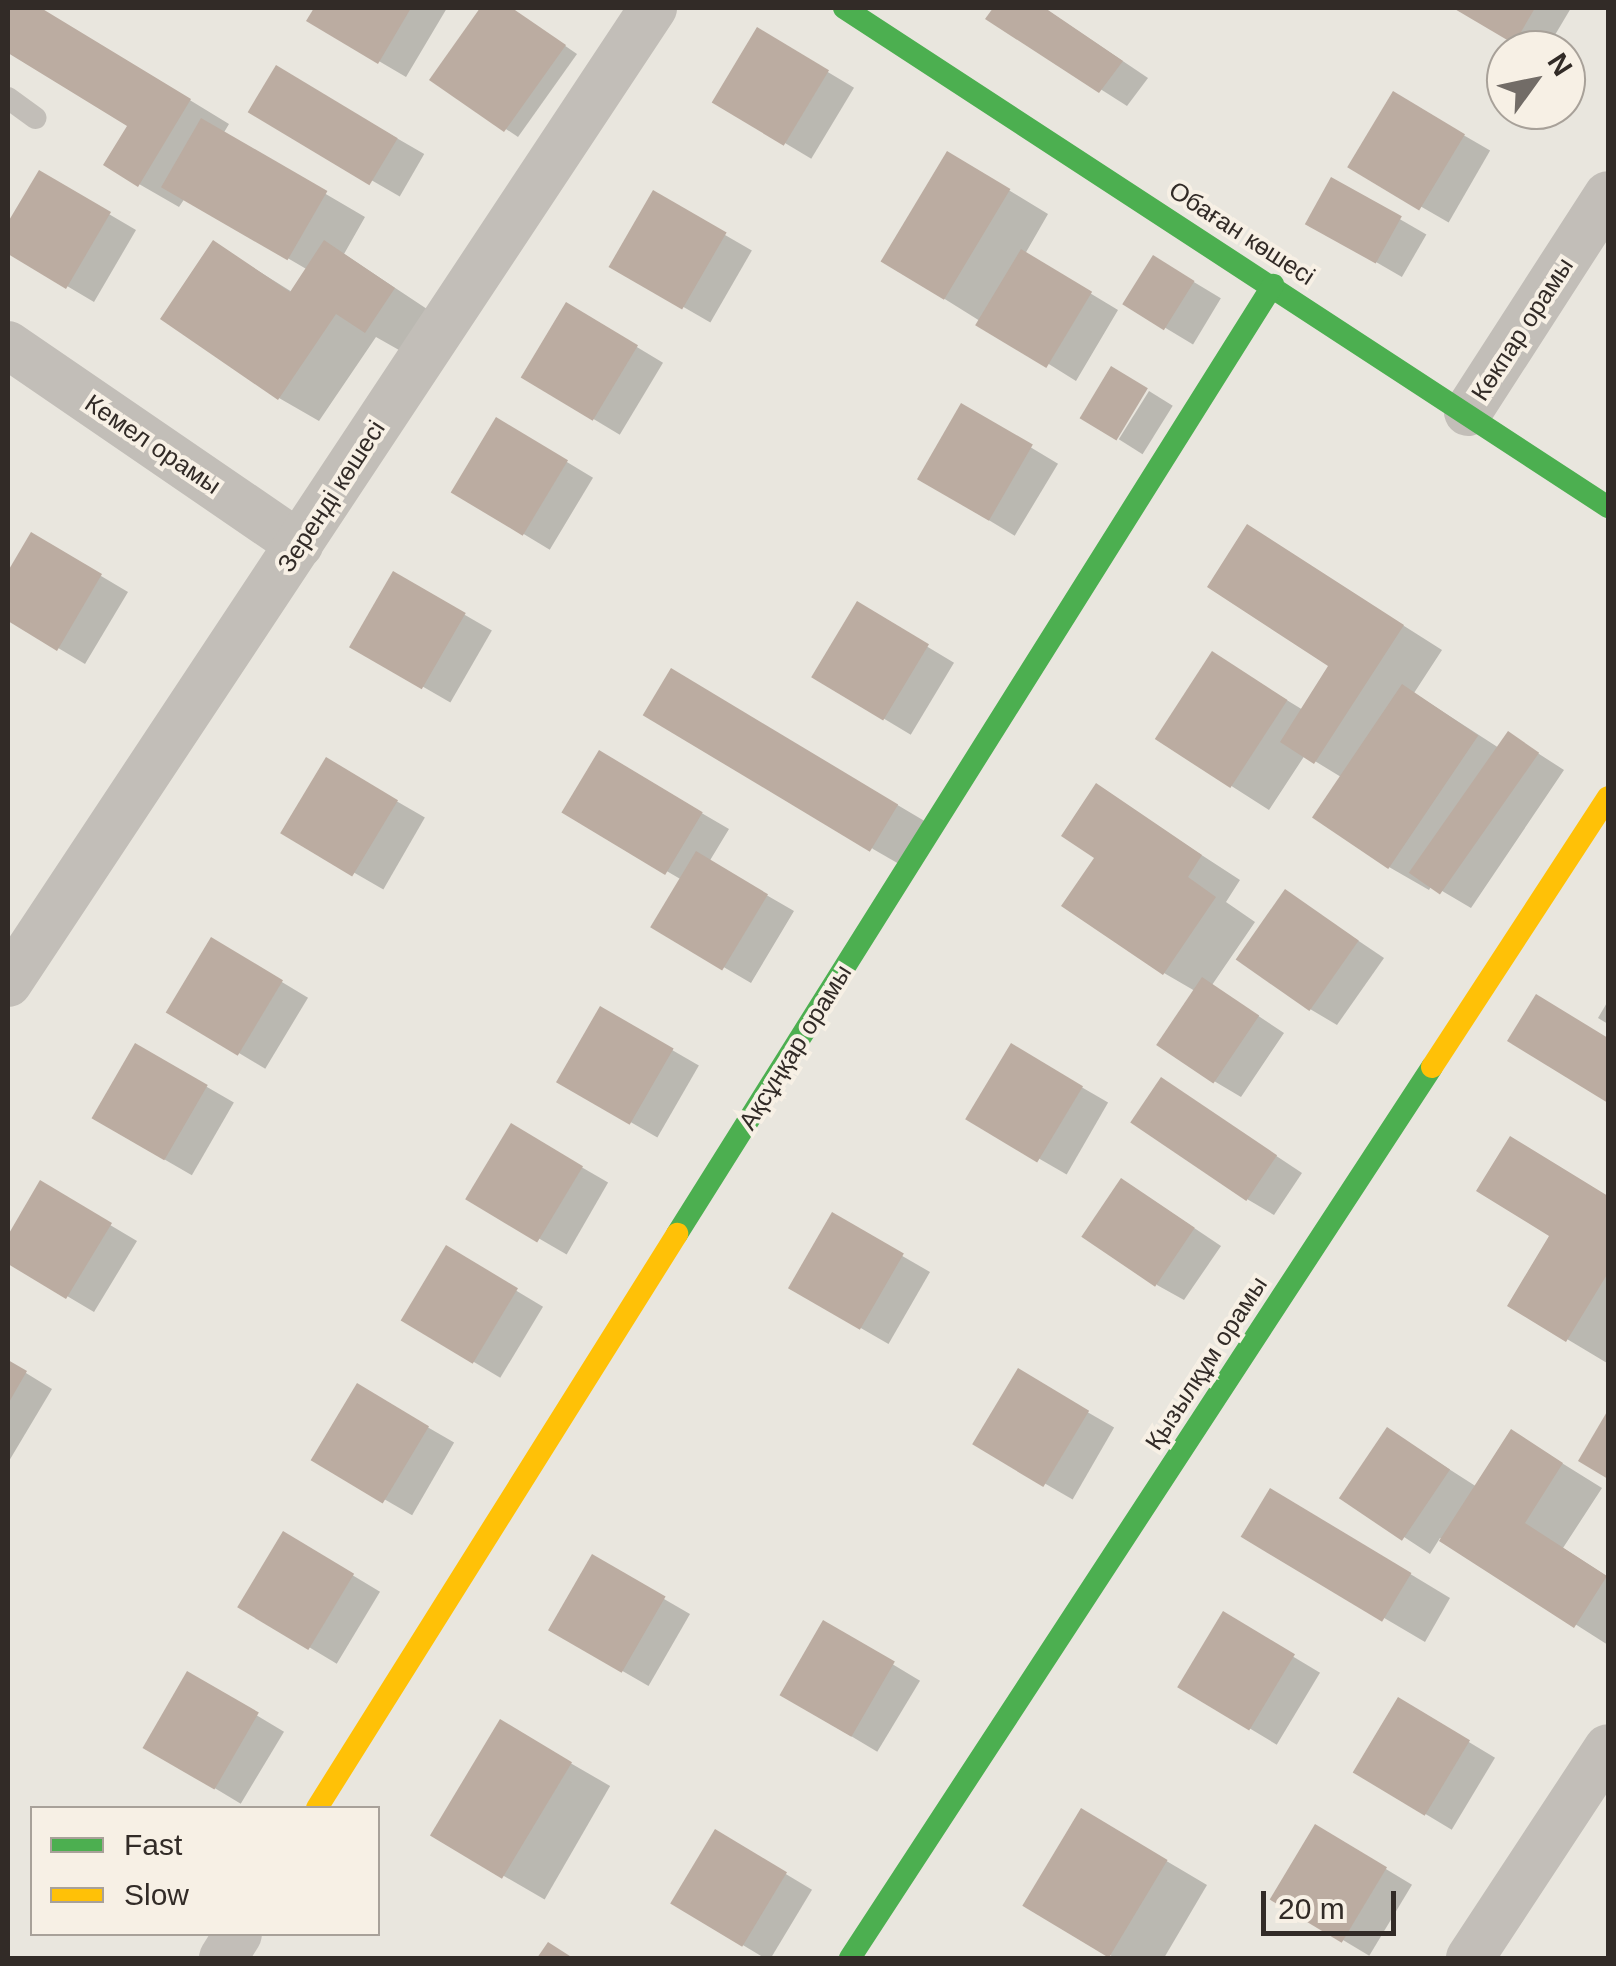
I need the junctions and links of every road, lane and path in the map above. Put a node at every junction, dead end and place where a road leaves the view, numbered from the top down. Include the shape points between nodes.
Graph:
1 (653, 8) edge
2 (844, 8) edge
3 (8, 98) edge
4 (36, 118) dead end
5 (1608, 195) edge
6 (1274, 286) junction
7 (8, 345) edge
8 (1468, 412) junction
9 (1608, 507) edge
10 (299, 544) junction
11 (1608, 797) edge
12 (8, 983) edge
13 (1608, 1748) edge
14 (318, 1806) edge
15 (237, 1936) edge
16 (223, 1958) edge
17 (850, 1958) edge
18 (1470, 1958) edge

1 - 10 street, Зеренді көшесі
2 - 6 street, Обаған көшесі
3 - 4 lane
5 - 8 street, Көкпар орамы
6 - 8 street, Обаған көшесі
6 - 14 street, Ақсұңқар орамы
7 - 10 street, Кемел орамы
8 - 9 street, Обаған көшесі
10 - 12 street, Зеренді көшесі
11 - 17 street, Қызылқұм орамы
13 - 18 street
15 - 16 street

